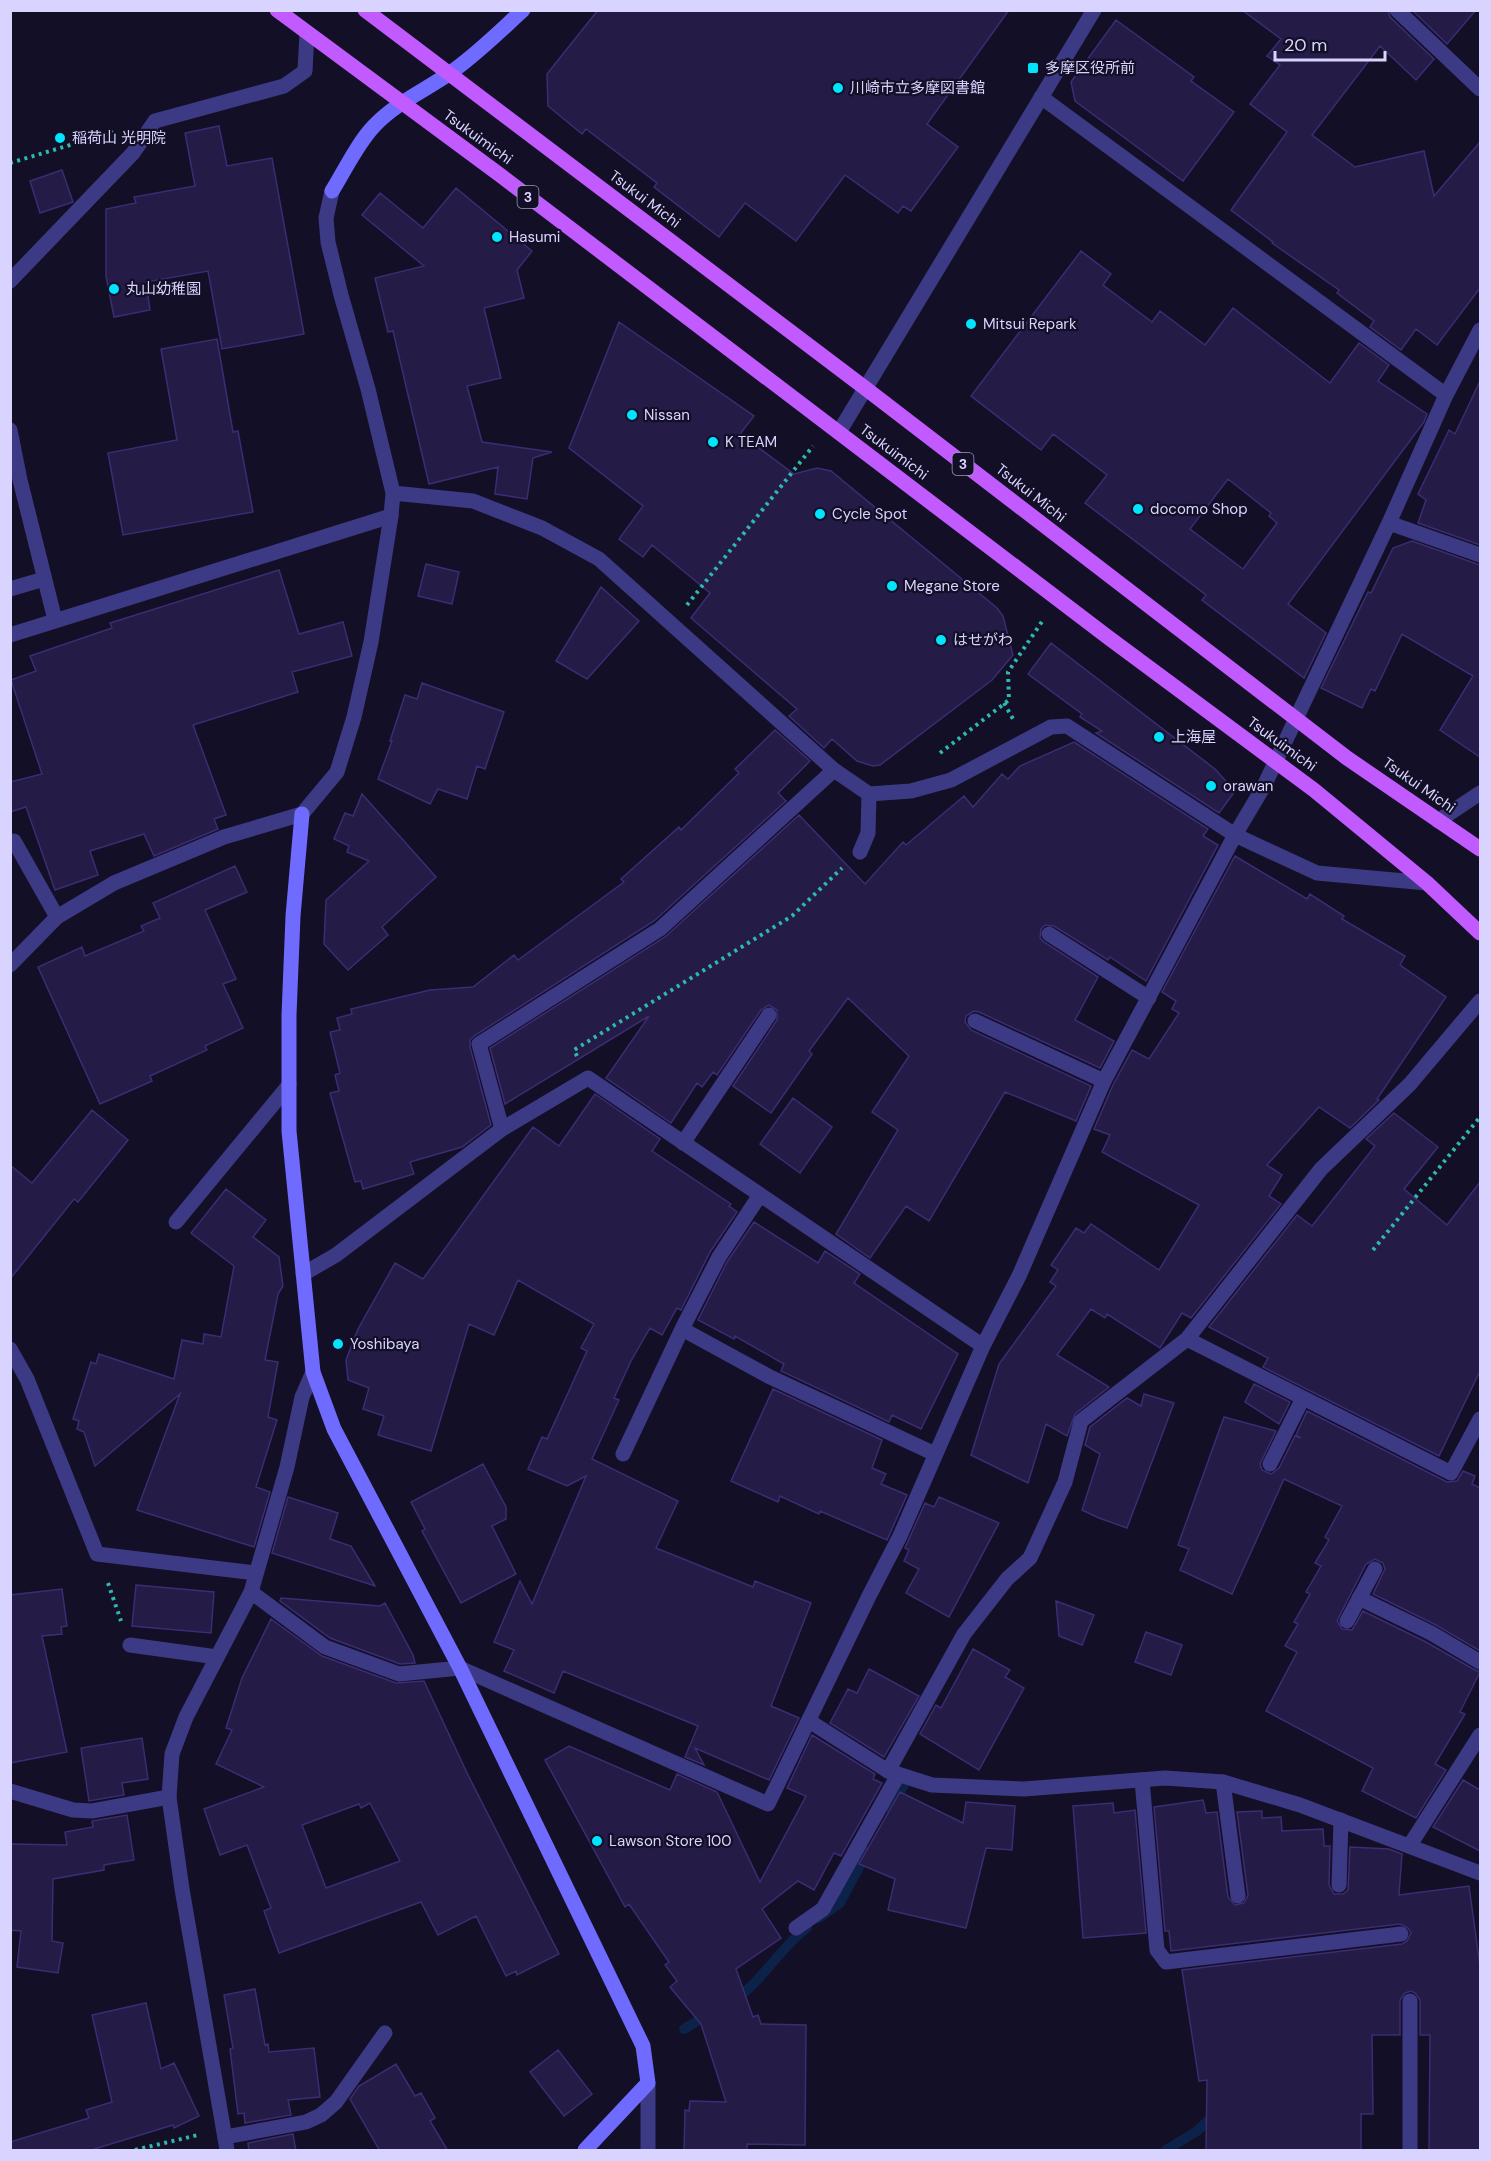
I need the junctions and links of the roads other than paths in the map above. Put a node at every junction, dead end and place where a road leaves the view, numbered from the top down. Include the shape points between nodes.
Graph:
1 (277, 10) edge
2 (365, 10) edge
3 (523, 10) edge
4 (1094, 10) edge
5 (1397, 10) edge
6 (307, 33) junction
7 (450, 73) junction
8 (1480, 89) edge
9 (1041, 97) junction
10 (401, 103) junction
11 (10, 281) edge
12 (1480, 330) edge
13 (865, 388) junction
14 (1446, 395) junction
15 (10, 430) edge
16 (839, 432) junction
17 (393, 493) junction
18 (392, 516) junction
19 (1389, 523) junction
20 (1480, 555) edge
21 (44, 579) junction
22 (10, 589) edge
23 (55, 620) junction
24 (10, 634) edge
25 (1296, 719) junction
26 (1275, 762) junction
27 (834, 770) junction
28 (1480, 793) edge
29 (869, 794) junction
30 (302, 814) junction
31 (1438, 821) junction
32 (1234, 835) junction
33 (14, 841) dead end
34 (1480, 849) edge
35 (860, 852) road end
36 (1427, 883) junction
37 (57, 917) junction
38 (1480, 933) edge
39 (1049, 934) dead end
40 (10, 965) edge
41 (1149, 998) junction
42 (1480, 1001) edge
43 (769, 1015) dead end
44 (975, 1022) dead end
45 (1104, 1081) junction
46 (289, 1085) junction
47 (502, 1129) junction
48 (683, 1143) junction
49 (760, 1195) junction
50 (176, 1222) dead end
51 (303, 1274) junction
52 (682, 1329) junction
53 (1187, 1339) junction
54 (983, 1346) junction
55 (10, 1349) edge
56 (313, 1372) junction
57 (1303, 1398) junction
58 (1480, 1419) edge
59 (623, 1454) dead end
60 (935, 1454) junction
61 (1270, 1464) dead end
62 (1375, 1569) dead end
63 (256, 1573) junction
64 (251, 1592) junction
65 (1359, 1598) junction
66 (1347, 1621) dead end
67 (130, 1645) road end
68 (218, 1657) junction
69 (1480, 1662) edge
70 (460, 1668) junction
71 (809, 1721) junction
72 (1480, 1735) edge
73 (893, 1773) junction
74 (1142, 1780) junction
75 (1223, 1782) junction
76 (10, 1791) edge
77 (169, 1797) junction
78 (1341, 1820) junction
79 (1410, 1845) junction
80 (1480, 1873) edge
81 (1340, 1885) dead end
82 (1238, 1896) dead end
83 (796, 1928) dead end
84 (1401, 1934) dead end
85 (1410, 2001) dead end
86 (385, 2033) dead end
87 (648, 2083) junction
88 (225, 2139) edge
89 (585, 2151) edge
90 (648, 2151) edge
91 (1410, 2151) edge

1 - 6 main road, Tsukuimichi / 3
2 - 7 main road, 3
3 - 7 street
4 - 9 street
5 - 8 street
6 - 10 main road, Tsukuimichi / 3
6 - 11 street via 305,71 284,86 155,121 133,153
7 - 10 street
7 - 13 main road, Tsukui Michi / 3
9 - 13 street
9 - 14 street
10 - 16 main road, Tsukuimichi / 3
10 - 17 street via 366,135 332,191 326,218 328,242
12 - 14 street
13 - 16 street
13 - 25 main road, Tsukui Michi / 3
14 - 19 street
15 - 21 street
16 - 26 main road, Tsukuimichi / 3
17 - 18 street
17 - 27 street via 473,501 542,528 599,559
18 - 23 street
18 - 30 street via 354,717 337,772
19 - 20 street
19 - 25 street
21 - 22 street
21 - 23 street
23 - 24 street
25 - 26 street
25 - 31 main road, Tsukui Michi / 3
26 - 32 street
26 - 36 main road, Tsukuimichi / 3
27 - 29 street
27 - 47 street via 660,929 479,1044
28 - 31 street
29 - 32 street via 911,791 951,780 1051,727 1067,726
29 - 35 street via 868,833
30 - 37 street via 224,837 124,879
30 - 46 street via 293,916
31 - 34 main road, Tsukui Michi / 3
32 - 36 street via 1317,873
32 - 41 street
33 - 37 street
36 - 38 main road, Tsukuimichi / 3
37 - 40 street
39 - 41 street
41 - 45 street
42 - 53 street via 1410,1084 1322,1168
43 - 48 street
44 - 45 street
45 - 54 street via 1019,1276
46 - 50 street
46 - 51 street via 289,1131
47 - 48 street via 588,1078
47 - 51 street via 336,1256
48 - 49 street
49 - 52 street via 719,1257
49 - 54 street
51 - 56 street
52 - 59 street
52 - 60 street via 770,1377
53 - 57 street
53 - 73 street via 1081,1421 1065,1482 1030,1558 1007,1579 964,1634
54 - 60 street
55 - 63 street via 27,1378 97,1554
56 - 63 street via 302,1397 287,1467
56 - 70 street via 334,1430
57 - 58 street via 1451,1473
57 - 61 street
60 - 71 street via 900,1536
62 - 65 street
63 - 64 street
64 - 68 street
64 - 70 street via 325,1647 399,1674
65 - 66 street
65 - 69 street
67 - 68 street
68 - 77 street via 186,1717 172,1755
70 - 71 street via 768,1804
70 - 87 street via 643,2046
71 - 73 street
72 - 79 street
73 - 74 street via 932,1785 1024,1789
73 - 83 street via 823,1909
74 - 75 street
74 - 84 street via 1157,1950 1166,1962
75 - 78 street
75 - 82 street
76 - 77 street via 73,1810 92,1811
77 - 88 street
78 - 79 street
78 - 81 street
79 - 80 street
85 - 91 street
86 - 88 street via 336,2102 321,2115 306,2122
87 - 89 street
87 - 90 street

